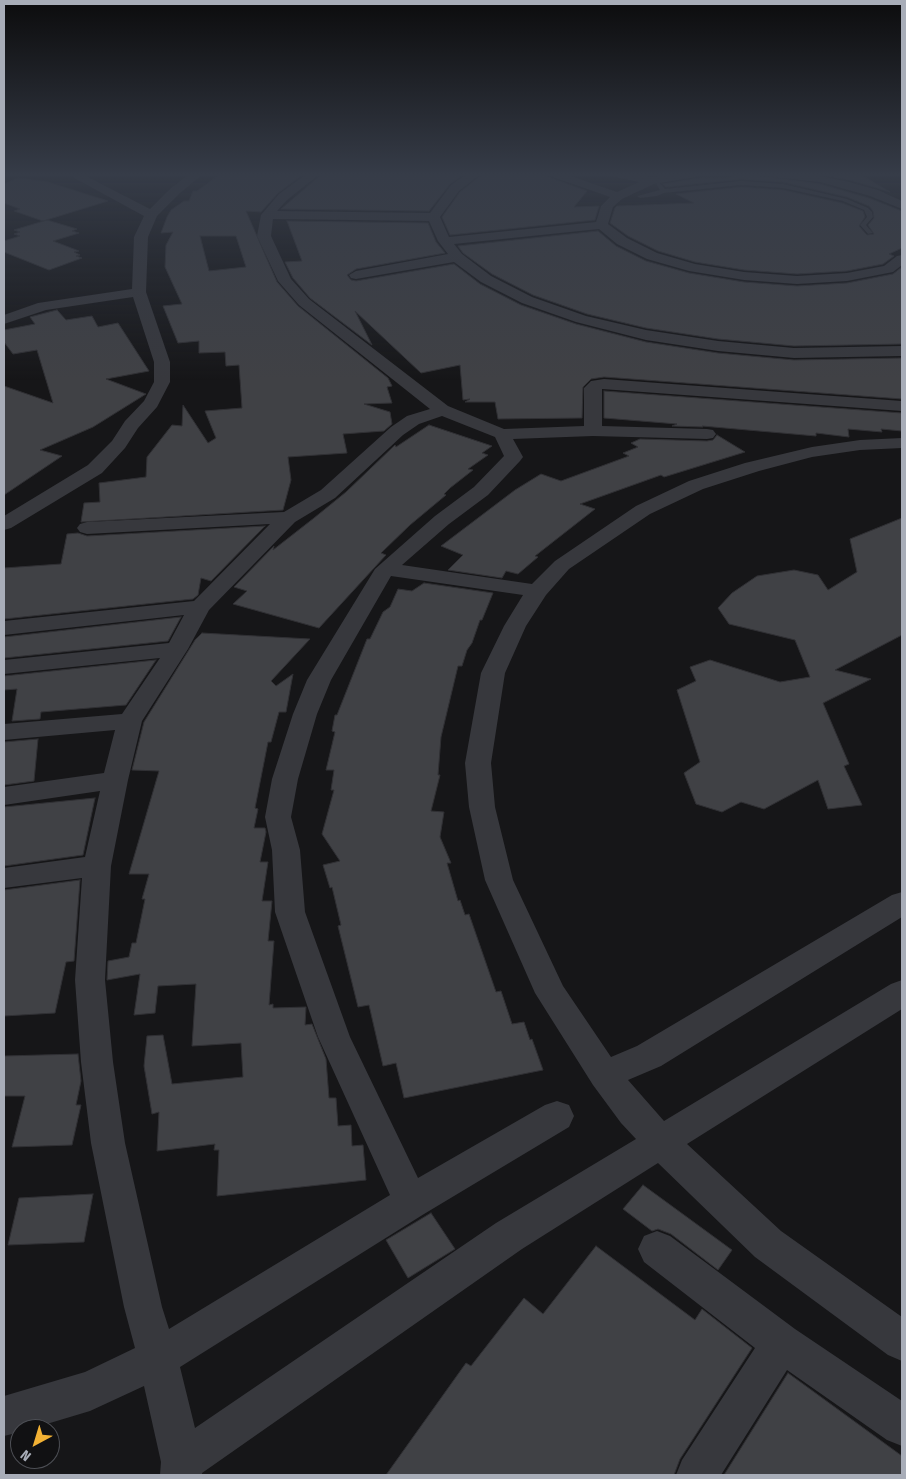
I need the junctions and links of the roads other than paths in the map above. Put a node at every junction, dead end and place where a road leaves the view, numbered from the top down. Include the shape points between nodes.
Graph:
1 (140, 242) edge
2 (267, 242) edge
3 (446, 242) edge
4 (624, 242) edge
5 (457, 258) junction
6 (902, 260) edge
7 (888, 269) junction
8 (902, 272) edge
9 (356, 275) dead end
10 (139, 292) junction
11 (4, 320) edge
12 (902, 351) edge
13 (902, 406) edge
14 (442, 410) junction
15 (593, 431) junction
16 (502, 434) junction
17 (707, 434) dead end
18 (902, 443) edge
19 (288, 518) junction
20 (4, 524) edge
21 (87, 528) dead end
22 (385, 569) junction
23 (537, 591) junction
24 (200, 607) junction
25 (4, 628) edge
26 (177, 649) junction
27 (4, 666) edge
28 (130, 721) junction
29 (4, 732) edge
30 (114, 780) junction
31 (4, 796) edge
32 (97, 866) junction
33 (4, 878) edge
34 (902, 903) edge
35 (902, 993) edge
36 (605, 1076) junction
37 (557, 1116) dead end
38 (661, 1142) junction
39 (411, 1202) junction
40 (657, 1249) dead end
41 (902, 1341) edge
42 (781, 1343) junction
43 (158, 1358) junction
44 (4, 1416) edge
45 (902, 1425) edge
46 (181, 1469) edge
47 (697, 1475) edge

1 - 10 street
2 - 14 street via 285,281 304,302
3 - 5 street
4 - 7 street via 652,256 694,268 744,276 797,280 837,278
5 - 9 street
5 - 12 street via 486,279 527,300 581,319 646,335 718,346 794,352
6 - 7 street
7 - 8 street
10 - 11 street via 43,306
10 - 20 street via 162,362 162,382 151,403 95,469
13 - 15 street via 604,384 592,388
14 - 16 street
14 - 19 street via 414,420 397,431 328,494
15 - 16 street
15 - 17 street
16 - 22 street via 514,457 504,470
18 - 23 street via 812,452 696,486 643,510 593,542 562,565
19 - 21 street
19 - 24 street
22 - 23 street
22 - 39 street via 319,680 285,779 278,817 286,850 290,912 334,1037
23 - 36 street via 515,626 493,673 478,763 482,807 499,880 523,933 551,993
24 - 25 street
24 - 26 street
26 - 27 street
26 - 28 street
28 - 29 street
28 - 30 street
30 - 31 street
30 - 32 street
32 - 33 street
32 - 43 street via 90,980 97,1062 108,1143 143,1307
34 - 36 street via 649,1056
35 - 38 street
36 - 38 street
37 - 39 street
38 - 41 street via 768,1244
38 - 46 street via 508,1236
39 - 43 street
40 - 42 street
42 - 45 street
42 - 47 street
43 - 44 street via 90,1390
43 - 46 street

